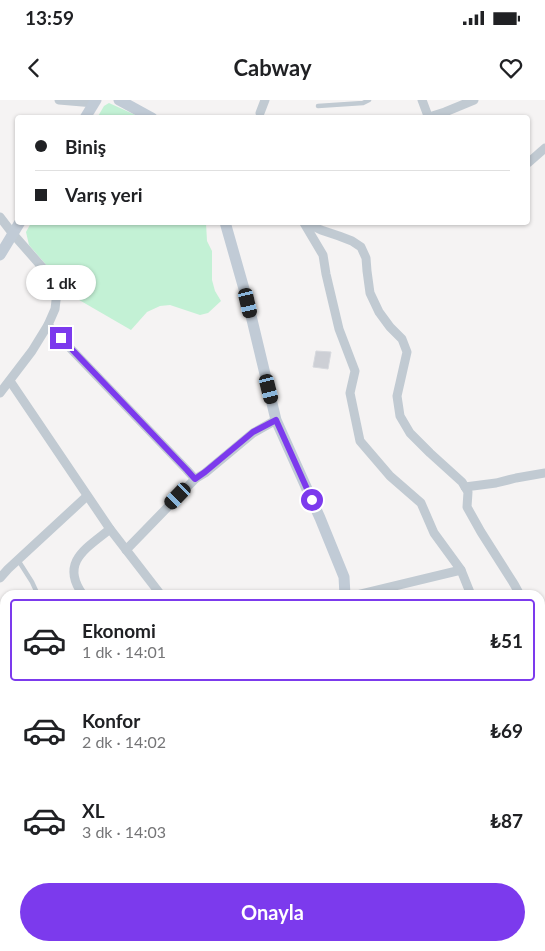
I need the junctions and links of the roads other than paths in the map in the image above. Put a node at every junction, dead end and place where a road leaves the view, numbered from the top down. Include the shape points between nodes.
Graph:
1 (59, 100) edge
2 (119, 100) edge
3 (265, 100) edge
4 (369, 100) edge
5 (422, 100) edge
6 (474, 100) edge
7 (95, 101) edge
8 (318, 106) dead end
9 (260, 113) dead end
10 (87, 115) edge
11 (146, 115) edge
12 (426, 115) edge
13 (447, 115) edge
14 (545, 148) edge
15 (530, 161) edge
16 (0, 216) edge
17 (18, 225) edge
18 (227, 225) edge
19 (306, 225) edge
20 (310, 225) edge
21 (13, 234) junction
22 (0, 255) edge
23 (48, 325) junction
24 (10, 381) junction
25 (0, 393) edge
26 (276, 420) junction
27 (545, 473) edge
28 (195, 479) junction
29 (465, 487) junction
30 (88, 496) junction
31 (110, 529) junction
32 (126, 550) junction
33 (18, 560) junction
34 (460, 570) junction
35 (0, 578) edge
36 (36, 590) edge
37 (79, 590) edge
38 (157, 590) edge
39 (345, 590) edge
40 (378, 590) edge
41 (469, 590) edge
42 (517, 590) edge

1 - 7 street
2 - 11 street
3 - 9 street
4 - 8 lane
5 - 12 street
6 - 13 street
7 - 10 street
14 - 15 street
16 - 21 street
17 - 21 street
18 - 26 street
19 - 34 street via 323,255 339,329 355,371 350,393 360,441 390,476 421,503 434,533
20 - 29 street via 361,247 366,258 370,293 379,312 402,339 407,352 397,396 400,416 410,433
21 - 22 street
21 - 23 street via 49,275 57,292
23 - 24 street
23 - 28 street
24 - 25 street
24 - 30 street
26 - 28 street via 253,432
26 - 39 street via 341,569
27 - 29 street
28 - 32 street
29 - 42 street via 467,507
30 - 31 street
30 - 33 street
31 - 32 street
31 - 37 street via 80,554 75,563
32 - 38 street
33 - 35 street
33 - 36 lane
34 - 40 street
34 - 41 street

